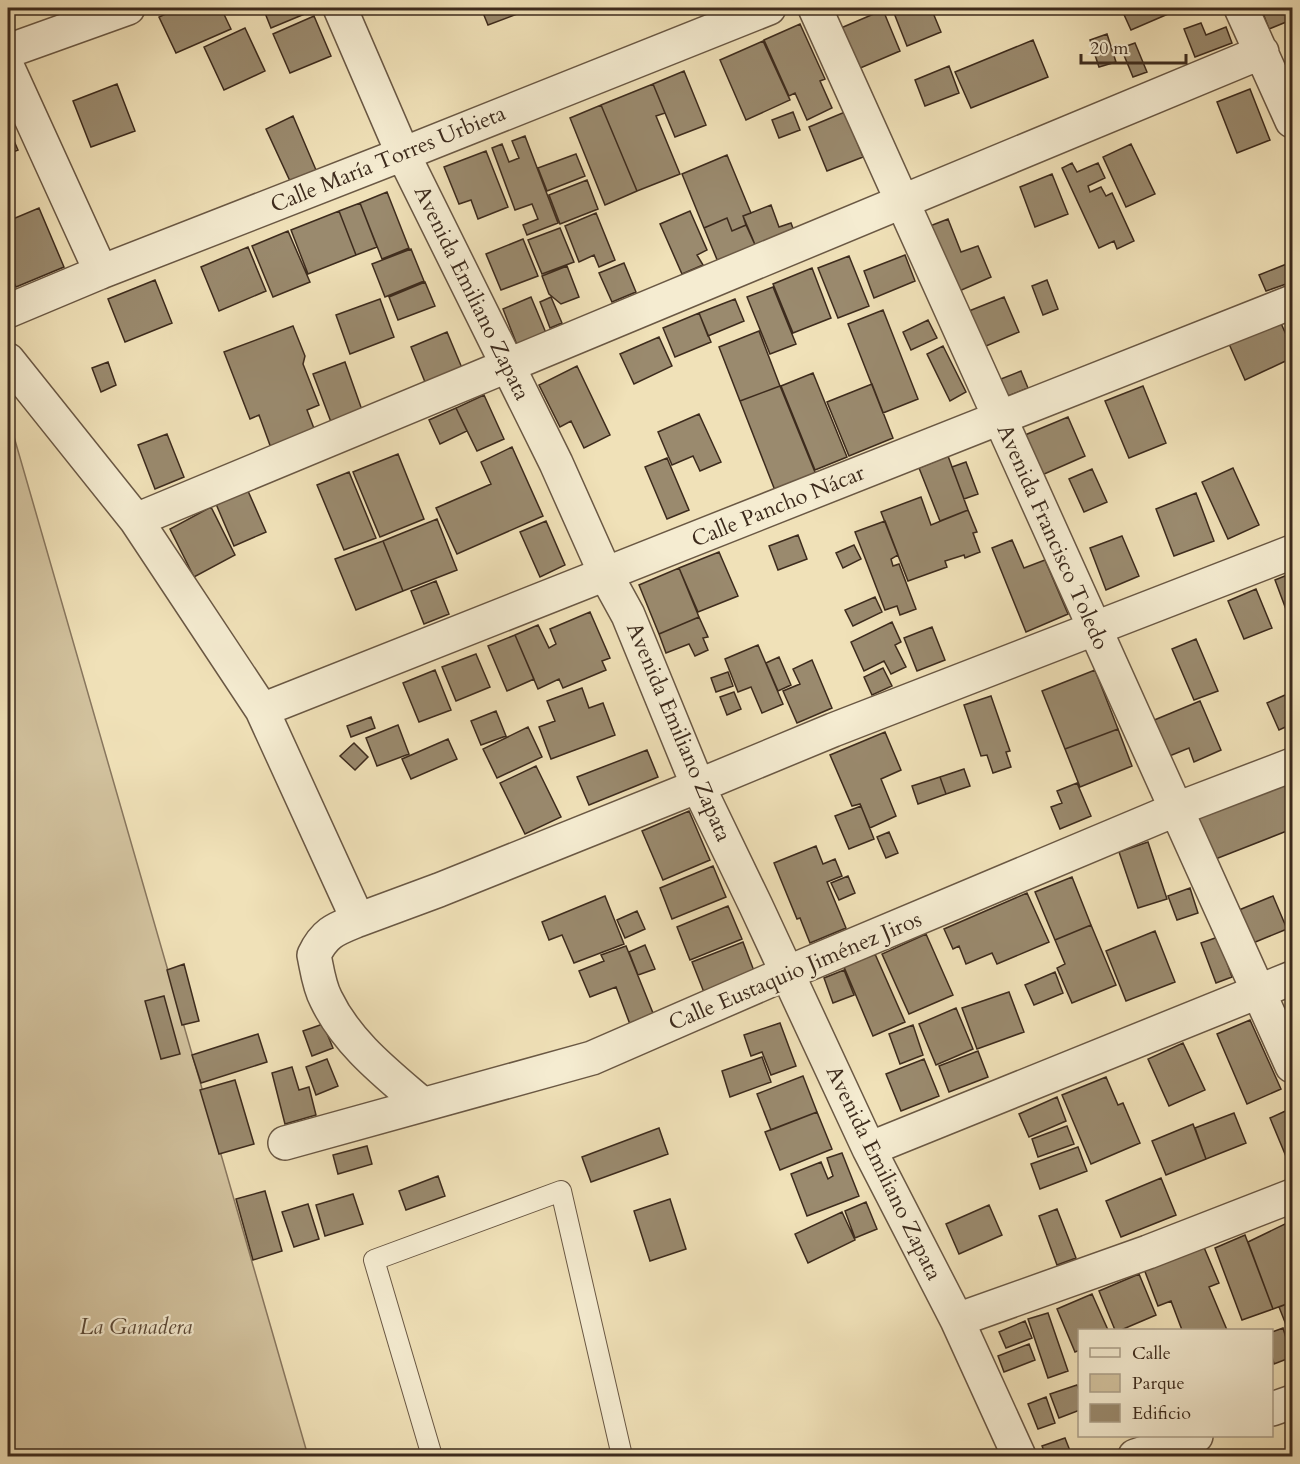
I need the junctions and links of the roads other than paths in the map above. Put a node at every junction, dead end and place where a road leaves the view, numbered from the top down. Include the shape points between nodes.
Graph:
1 (128, 8) edge
2 (340, 8) edge
3 (770, 8) edge
4 (815, 8) edge
5 (1241, 8) edge
6 (8, 51) edge
7 (1262, 52) junction
8 (8, 68) edge
9 (1293, 121) edge
10 (404, 154) junction
11 (902, 201) junction
12 (101, 272) junction
13 (1293, 302) edge
14 (8, 311) edge
15 (8, 360) edge
16 (507, 365) junction
17 (999, 417) junction
18 (136, 520) junction
19 (1293, 552) edge
20 (606, 575) junction
21 (1095, 629) junction
22 (262, 710) junction
23 (1293, 765) edge
24 (698, 786) junction
25 (1177, 809) junction
26 (358, 920) junction
27 (787, 973) junction
28 (1293, 978) edge
29 (1259, 992) junction
30 (1293, 1066) edge
31 (422, 1104) junction
32 (285, 1143) dead end
33 (869, 1149) junction
34 (1293, 1196) edge
35 (957, 1320) junction
36 (1293, 1402) edge
37 (1273, 1409) edge
38 (1193, 1437) edge
39 (432, 1456) edge
40 (622, 1456) edge
41 (1019, 1456) edge
42 (1135, 1456) edge

1 - 6 street
2 - 10 street, Avenida Emiliano Zapata
3 - 10 street, Calle María Torres Urbieta
4 - 11 street, Avenida Francisco Toledo
5 - 7 street
7 - 9 street
7 - 11 street
8 - 12 street
10 - 12 street, Calle María Torres Urbieta
10 - 16 street, Avenida Emiliano Zapata
11 - 16 street
11 - 17 street, Avenida Francisco Toledo
12 - 14 street, Calle María Torres Urbieta
13 - 17 street, Calle Pancho Nácar
15 - 18 street
16 - 18 street
16 - 20 street, Avenida Emiliano Zapata
17 - 20 street, Calle Pancho Nácar
17 - 21 street, Avenida Francisco Toledo
18 - 22 street
19 - 21 street
20 - 22 street, Calle Pancho Nácar
20 - 24 street, Avenida Emiliano Zapata via 628,615
21 - 24 street via 833,729
21 - 25 street, Avenida Francisco Toledo
22 - 26 street
23 - 25 street, Calle Eustaquio Jiménez Jiros
24 - 26 street
24 - 27 street, Avenida Emiliano Zapata
25 - 27 street, Calle Eustaquio Jiménez Jiros
25 - 29 street, Avenida Francisco Toledo
26 - 31 street via 321,940 314,955 325,999 368,1059
27 - 31 street, Calle Eustaquio Jiménez Jiros via 592,1058
27 - 33 street, Avenida Emiliano Zapata
28 - 29 street
29 - 30 street, Avenida Francisco Toledo
29 - 33 street
31 - 32 street, Calle Eustaquio Jiménez Jiros
33 - 35 street, Avenida Emiliano Zapata
34 - 35 street
35 - 41 street, Avenida Emiliano Zapata
36 - 37 street
38 - 42 street
39 - 40 lane via 374,1260 561,1191

